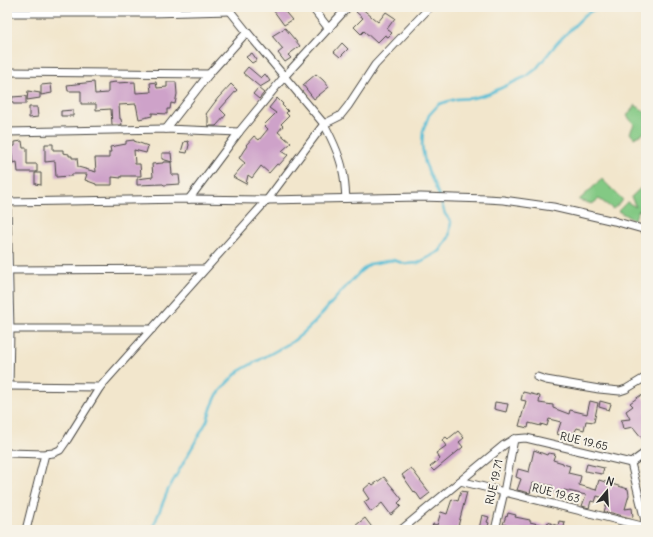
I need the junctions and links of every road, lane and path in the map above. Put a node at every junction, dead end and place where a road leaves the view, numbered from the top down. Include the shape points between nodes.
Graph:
1 (312, 7) edge
2 (348, 7) edge
3 (430, 7) edge
4 (229, 9) edge
5 (149, 10) edge
6 (7, 12) edge
7 (329, 29) junction
8 (247, 32) junction
9 (7, 72) edge
10 (209, 74) junction
11 (284, 77) junction
12 (324, 124) junction
13 (166, 129) junction
14 (7, 132) edge
15 (238, 132) junction
16 (346, 198) junction
17 (189, 199) junction
18 (267, 200) junction
19 (7, 202) edge
20 (7, 207) edge
21 (646, 230) edge
22 (204, 269) junction
23 (8, 270) edge
24 (10, 329) junction
25 (152, 329) junction
26 (537, 377) dead end
27 (646, 377) edge
28 (8, 386) edge
29 (100, 386) junction
30 (514, 438) junction
31 (646, 452) edge
32 (7, 453) edge
33 (45, 454) junction
34 (631, 463) junction
35 (460, 481) junction
36 (504, 492) junction
37 (646, 526) edge
38 (26, 530) edge
39 (401, 530) edge
40 (495, 530) edge

1 - 7 street
2 - 7 street
3 - 12 street via 375,65 340,116
4 - 5 street
4 - 8 street
5 - 6 street
7 - 11 street
8 - 10 street
8 - 11 street
9 - 10 street
10 - 13 street
11 - 12 street
11 - 15 street
12 - 16 street via 340,159
12 - 18 street
13 - 14 street
13 - 15 street
15 - 17 street
16 - 18 street
16 - 21 street via 503,200 553,208
17 - 18 street
17 - 19 street
18 - 22 street
20 - 23 street
22 - 23 street
22 - 25 street
23 - 24 street
24 - 25 street
24 - 28 street
25 - 29 street
26 - 27 street via 620,391
28 - 29 street
29 - 33 street via 60,450
30 - 34 street, RUE 19.65 via 526,438
30 - 35 street
30 - 36 street, RUE 19.71
31 - 34 street
32 - 33 street
33 - 38 street
34 - 37 street
35 - 36 street, RUE 19.63
35 - 39 street
36 - 37 street, RUE 19.63
36 - 40 street, RUE 19.71

